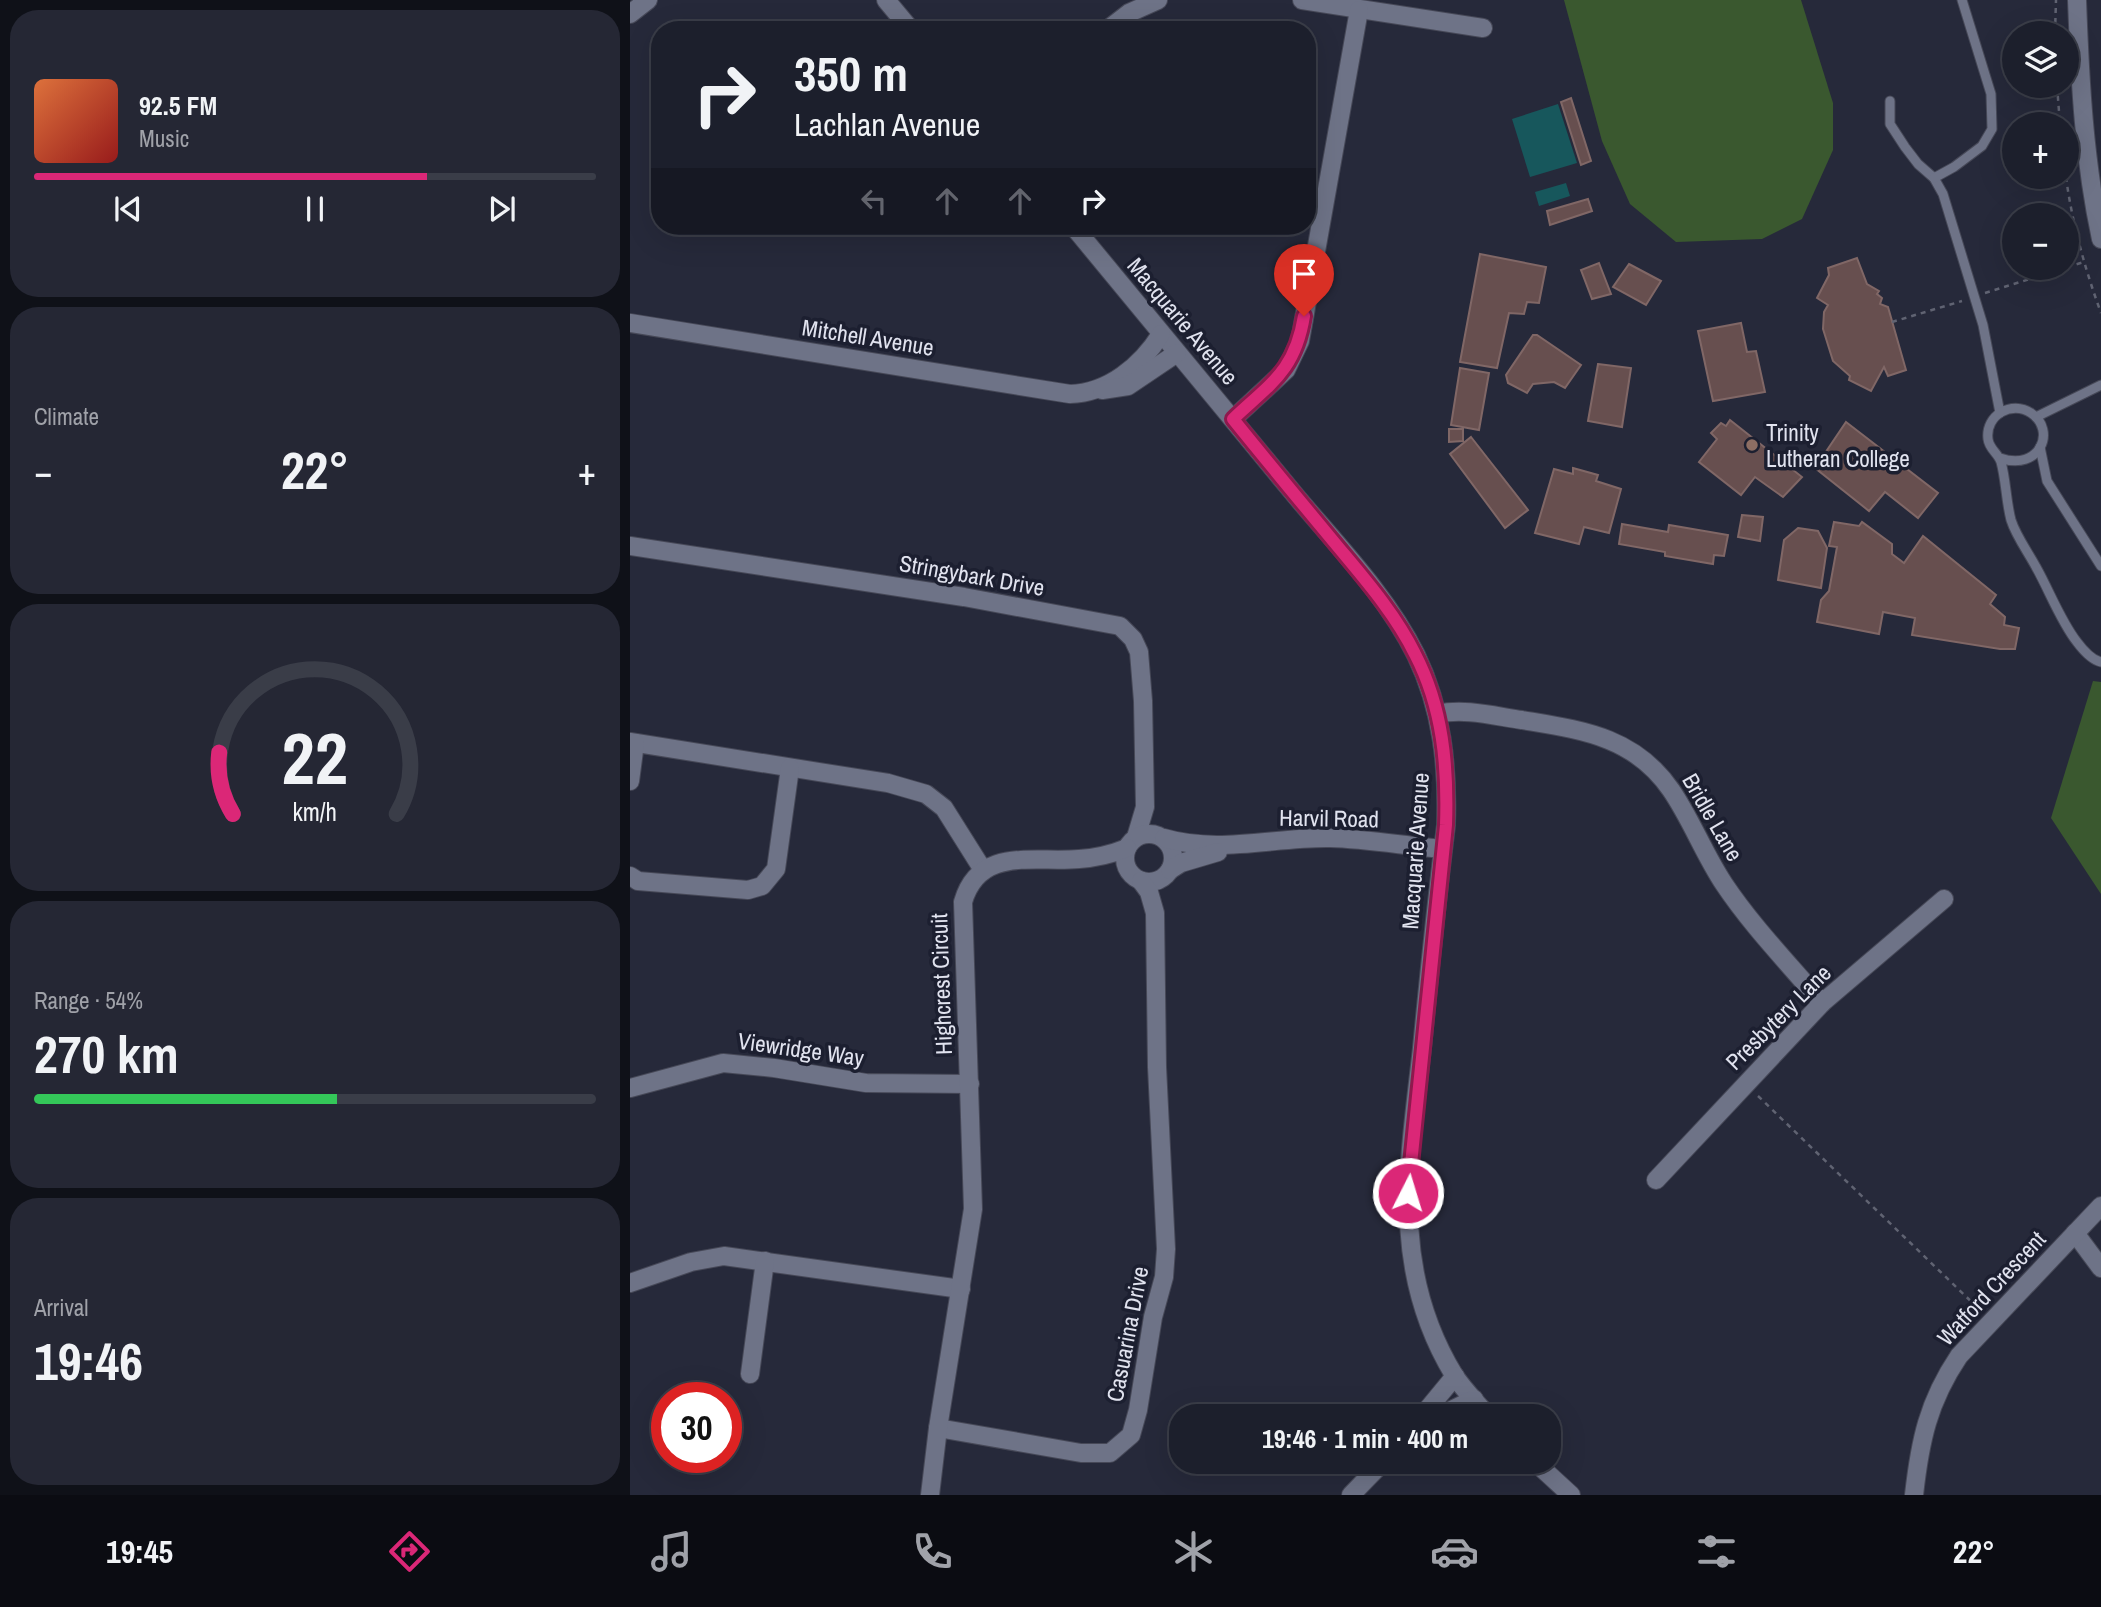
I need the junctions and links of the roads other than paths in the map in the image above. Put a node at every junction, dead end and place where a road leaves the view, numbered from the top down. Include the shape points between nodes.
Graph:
1 (648, 0) edge
2 (886, 0) edge
3 (1158, 0) edge
4 (1302, 0) edge
5 (1962, 0) edge
6 (2077, 0) edge
7 (1359, 10) junction
8 (630, 14) edge
9 (904, 21) edge
10 (1119, 21) edge
11 (1483, 28) dead end
12 (1890, 101) dead end
13 (1934, 178) junction
14 (1080, 235) edge
15 (2101, 239) edge
16 (630, 323) edge
17 (1161, 334) junction
18 (1177, 353) junction
19 (2101, 385) edge
20 (1099, 389) junction
21 (2000, 413) junction
22 (2036, 417) junction
23 (1233, 419) junction
24 (2040, 447) junction
25 (2000, 458) junction
26 (630, 546) edge
27 (2101, 566) edge
28 (2101, 662) edge
29 (1437, 714) junction
30 (633, 743) edge
31 (790, 768) junction
32 (630, 781) edge
33 (1145, 807) junction
34 (1161, 836) junction
35 (1131, 843) junction
36 (1256, 843) junction
37 (1443, 849) junction
38 (1079, 859) junction
39 (983, 870) junction
40 (1168, 873) junction
41 (1134, 875) junction
42 (630, 876) edge
43 (1944, 899) dead end
44 (1155, 913) junction
45 (1822, 1003) junction
46 (970, 1084) junction
47 (630, 1088) edge
48 (1656, 1180) dead end
49 (2101, 1206) edge
50 (2075, 1233) junction
51 (765, 1261) junction
52 (2101, 1268) edge
53 (630, 1283) edge
54 (961, 1289) junction
55 (750, 1374) dead end
56 (1455, 1376) junction
57 (1474, 1399) junction
58 (1432, 1404) edge
59 (1464, 1404) edge
60 (1478, 1404) edge
61 (938, 1428) junction
62 (1371, 1474) edge
63 (1548, 1474) edge
64 (930, 1495) edge
65 (1351, 1495) edge
66 (1571, 1495) edge
67 (1914, 1495) edge

1 - 8 street
2 - 9 street
3 - 10 street
4 - 7 street
5 - 13 lane via 1991,94 1992,129 1982,146
6 - 15 street via 2081,107
7 - 11 street
7 - 23 street via 1300,341 1286,370
12 - 13 lane via 1890,124 1918,164
13 - 21 lane via 1976,296
14 - 17 street, Macquarie Avenue
16 - 20 street, Mitchell Avenue via 1058,393
17 - 18 street, Macquarie Avenue
17 - 20 street, Mitchell Avenue via 1131,368
18 - 20 street, Mitchell Avenue via 1128,386
18 - 23 street, Macquarie Avenue
19 - 22 lane
21 - 22 lane via 2021,408
21 - 25 lane via 1990,423 1987,436
22 - 24 lane via 2042,428
23 - 29 street, Macquarie Avenue via 1392,616 1416,654
24 - 25 lane via 2023,462
24 - 27 lane via 2047,481
25 - 28 lane via 2012,522 2076,641
26 - 33 street, Stringybark Drive via 1120,626 1139,652
29 - 37 street, Macquarie Avenue via 1446,769
29 - 45 street, Bridle Lane via 1466,711 1586,731 1635,753 1672,791 1733,898
30 - 31 street
30 - 32 street
31 - 39 street via 888,783 926,794 944,808
31 - 42 street via 776,869 762,886 748,890 638,881
33 - 34 street, Stringybark Drive
33 - 35 street, Stringybark Drive
34 - 35 street via 1144,834
34 - 36 street, Harvil Road via 1198,845
34 - 40 street via 1174,856
35 - 38 street
35 - 41 street via 1125,855
36 - 37 street, Harvil Road via 1331,838
36 - 40 street, Harvil Road via 1198,857
37 - 56 street, Macquarie Avenue via 1411,1149 1408,1225 1428,1319
38 - 39 street via 1014,861
38 - 41 street via 1119,865
39 - 46 street, Highcrest Circuit via 971,882 963,902
40 - 41 street via 1153,882
40 - 44 street, Casuarina Drive
41 - 44 street, Casuarina Drive via 1149,892
43 - 45 street, Presbytery Lane
44 - 61 street, Casuarina Drive via 1166,1249 1131,1434 1110,1454
45 - 48 street, Presbytery Lane
46 - 47 street, Viewridge Way via 866,1083 723,1063
46 - 54 street, Highcrest Circuit via 973,1209
49 - 50 street, Watford Crescent
50 - 52 street
50 - 67 street, Watford Crescent via 1959,1356 1925,1425
51 - 53 street via 724,1256
51 - 54 street
51 - 55 street
54 - 61 street, Highcrest Circuit
56 - 57 street, Macquarie Avenue
56 - 58 street
57 - 59 street
57 - 60 street, Macquarie Avenue
61 - 64 street, Highcrest Circuit
62 - 65 street
63 - 66 street

